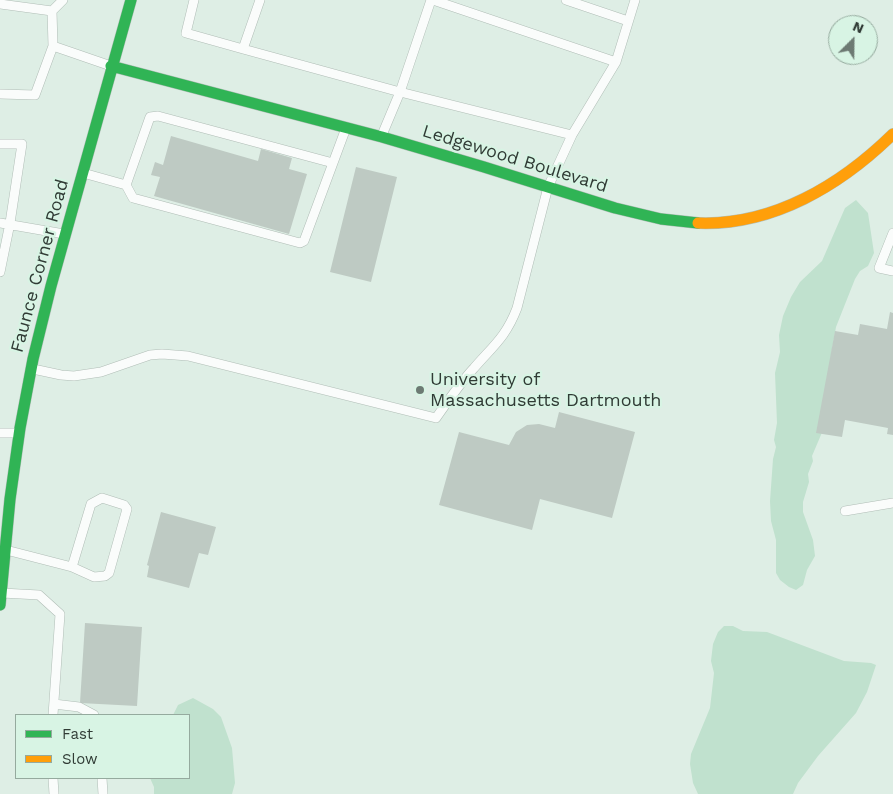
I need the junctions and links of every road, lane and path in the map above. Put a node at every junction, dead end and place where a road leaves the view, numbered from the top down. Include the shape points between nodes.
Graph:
1 (63, 0) edge
2 (131, 0) edge
3 (194, 0) edge
4 (260, 0) edge
5 (432, 0) edge
6 (566, 0) edge
7 (635, 0) edge
8 (0, 4) edge
9 (52, 10) junction
10 (628, 21) junction
11 (53, 46) junction
12 (243, 49) junction
13 (616, 62) junction
14 (111, 66) junction
15 (400, 92) junction
16 (0, 94) edge
17 (346, 127) junction
18 (893, 134) edge
19 (572, 135) junction
20 (382, 136) junction
21 (0, 144) edge
22 (333, 163) junction
23 (83, 172) junction
24 (126, 185) junction
25 (548, 187) junction
26 (0, 223) edge
27 (10, 223) junction
28 (65, 234) junction
29 (893, 234) edge
30 (893, 271) edge
31 (0, 272) edge
32 (32, 368) junction
33 (0, 433) edge
34 (20, 433) junction
35 (893, 503) edge
36 (845, 511) dead end
37 (3, 550) junction
38 (72, 567) junction
39 (0, 599) edge
40 (54, 704) junction
41 (53, 714) edge
42 (92, 714) edge
43 (53, 779) edge
44 (102, 779) edge
45 (54, 794) edge
46 (103, 794) edge

1 - 9 lane
2 - 14 street, Faunce Corner Road
3 - 12 lane via 186,33
4 - 12 lane
5 - 13 lane
5 - 15 lane
6 - 10 lane
7 - 10 lane
8 - 9 lane
9 - 11 lane
10 - 13 lane
11 - 14 lane
11 - 16 lane via 35,95
12 - 15 lane
13 - 19 lane
14 - 17 street, Ledgewood Boulevard
14 - 23 street, Faunce Corner Road
15 - 19 lane
15 - 20 lane
17 - 20 street, Ledgewood Boulevard
17 - 22 lane
18 - 25 street, Ledgewood Boulevard via 863,163 819,191 775,210 732,222 699,223 633,214
19 - 25 lane
20 - 25 street, Ledgewood Boulevard
21 - 27 lane via 22,144
22 - 24 lane via 158,116 150,117
22 - 24 lane via 304,241 300,243 133,198
23 - 24 lane
23 - 28 street, Faunce Corner Road
25 - 32 lane via 512,321 499,342 469,373 436,418 188,356 150,355 108,370 74,376
26 - 27 lane
27 - 28 lane
27 - 31 lane
28 - 32 street, Faunce Corner Road
29 - 30 lane via 879,268
32 - 34 street, Faunce Corner Road
33 - 34 lane
34 - 37 street, Faunce Corner Road
35 - 36 lane
37 - 38 lane
37 - 39 street, Faunce Corner Road
38 - 38 lane via 94,577 109,573 127,509 124,505 102,498 91,504
39 - 40 lane via 39,595 60,614
40 - 41 lane
40 - 42 lane via 79,707
43 - 45 lane
44 - 46 lane

